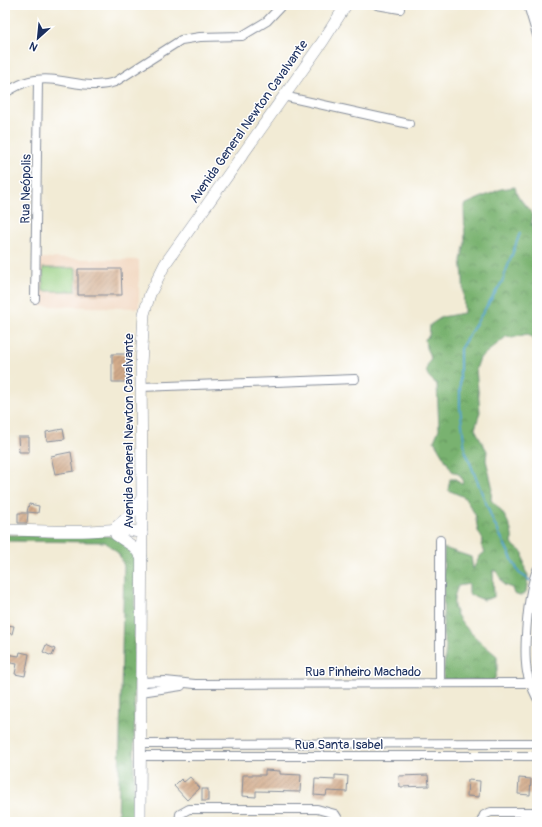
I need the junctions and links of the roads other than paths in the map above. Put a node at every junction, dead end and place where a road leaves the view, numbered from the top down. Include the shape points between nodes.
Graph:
1 (282, 5) edge
2 (346, 5) edge
3 (377, 5) edge
4 (528, 5) edge
5 (400, 9) dead end
6 (537, 35) edge
7 (38, 80) junction
8 (5, 93) edge
9 (283, 96) junction
10 (409, 124) dead end
11 (35, 300) dead end
12 (355, 379) dead end
13 (141, 387) junction
14 (142, 498) junction
15 (5, 530) edge
16 (116, 531) junction
17 (142, 533) junction
18 (440, 540) dead end
19 (142, 558) junction
20 (537, 570) edge
21 (440, 683) junction
22 (530, 683) junction
23 (142, 687) junction
24 (537, 698) edge
25 (537, 743) edge
26 (141, 744) junction
27 (141, 756) junction
28 (537, 756) edge
29 (537, 812) edge
30 (142, 821) edge
31 (179, 822) edge
32 (340, 822) edge
33 (481, 822) edge

1 - 7 street via 266,22 242,36 181,40 115,82 89,86
2 - 9 main road, Avenida General Newton Cavalvante
3 - 5 street
4 - 6 street
7 - 8 street via 20,84
7 - 11 street, Rua Neópolis
9 - 10 street
9 - 13 main road, Avenida General Newton Cavalvante via 188,230 156,280 144,314
12 - 13 street
13 - 14 main road, Avenida General Newton Cavalvante
14 - 16 main road
14 - 17 main road, Avenida General Newton Cavalvante
15 - 16 main road
16 - 17 main road via 132,530
16 - 19 main road
17 - 19 main road, Avenida General Newton Cavalvante
18 - 21 street
19 - 23 main road, Avenida General Newton Cavalvante
20 - 22 street via 533,582 526,648
21 - 22 street, Rua Pinheiro Machado
21 - 23 street, Rua Pinheiro Machado via 196,684 164,681
22 - 24 street
23 - 26 main road, Avenida General Newton Cavalvante
25 - 26 street, Rua Santa Isabel
26 - 27 main road, Avenida General Newton Cavalvante
27 - 28 street, Rua Santa Isabel
27 - 30 main road, Avenida General Newton Cavalvante
29 - 33 street via 491,812 484,815
31 - 32 street via 183,811 213,809 323,810 335,814

